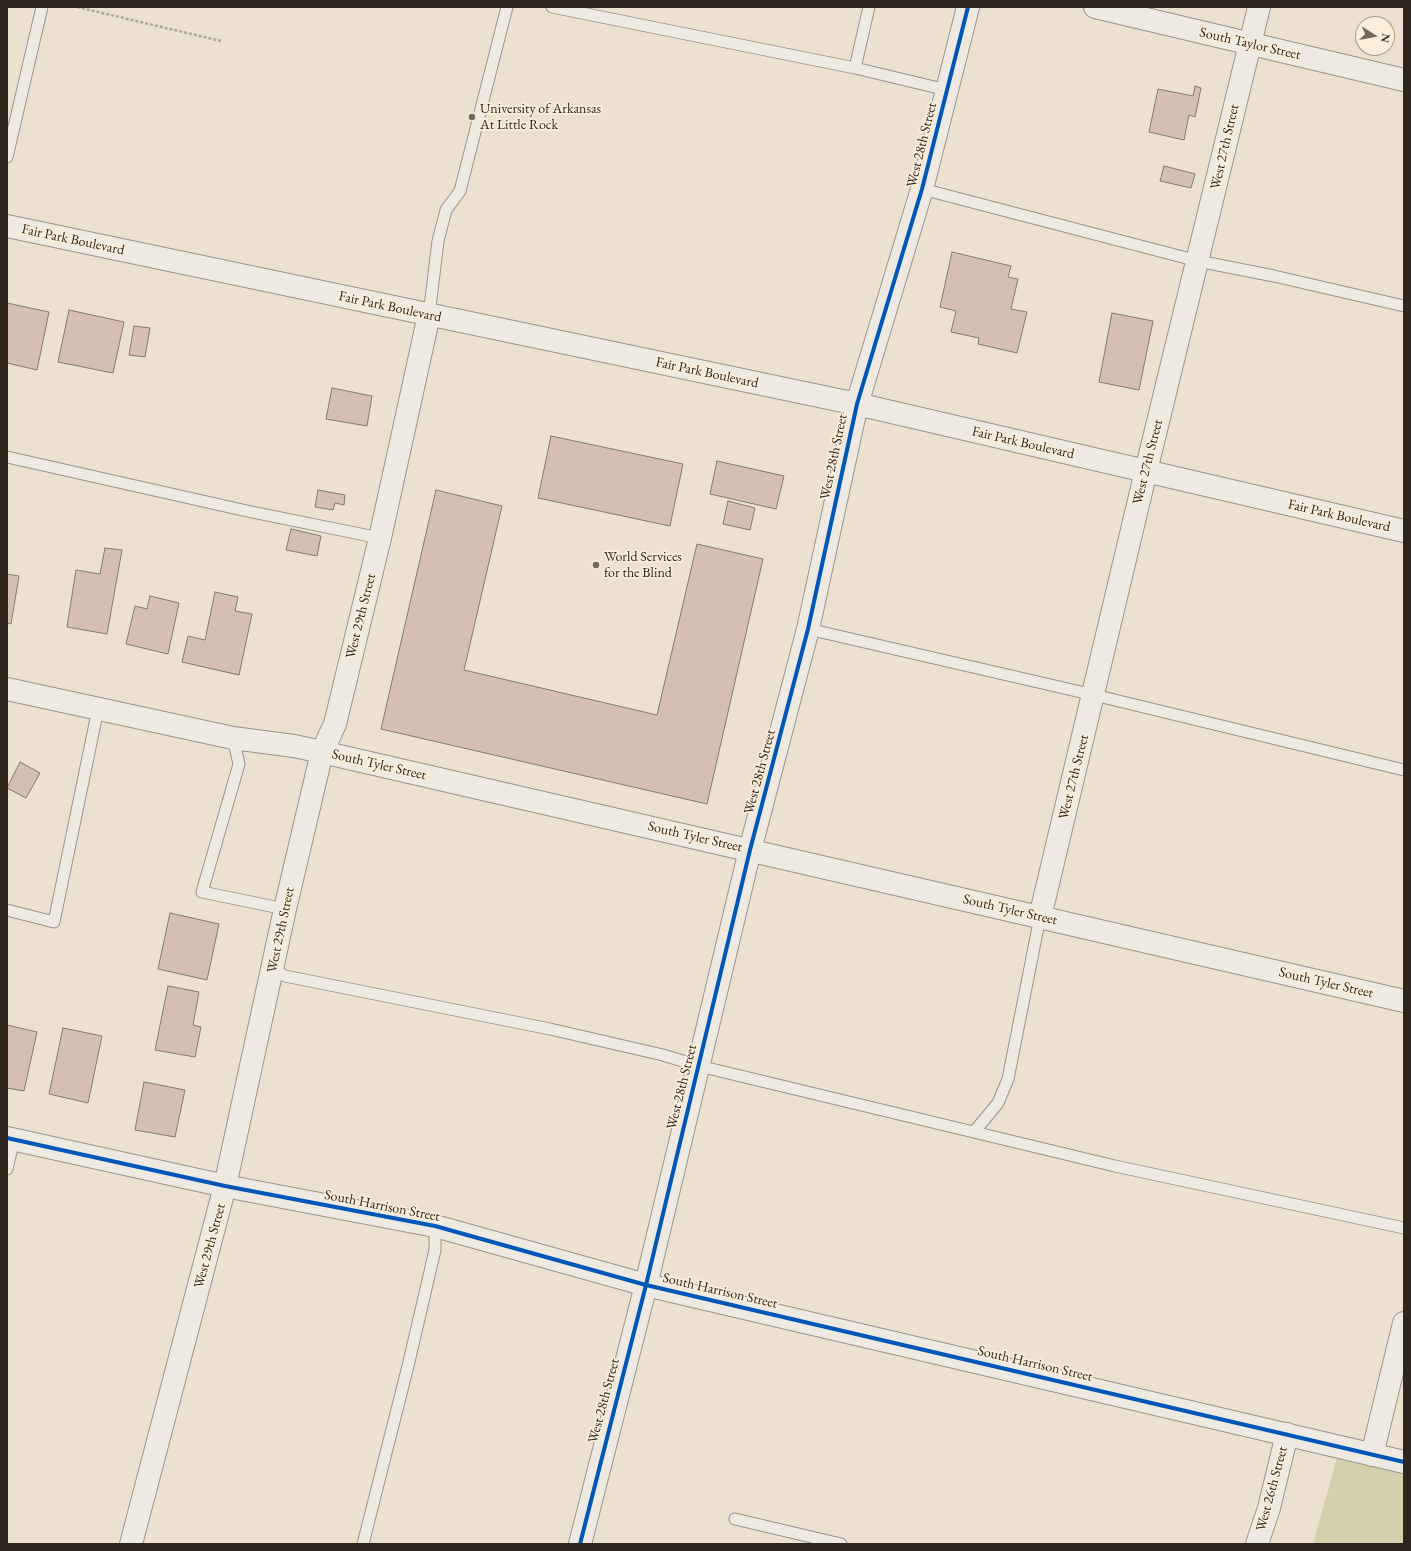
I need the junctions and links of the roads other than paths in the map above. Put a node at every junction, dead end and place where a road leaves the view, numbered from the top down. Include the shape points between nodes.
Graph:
1 (42, 7) edge
2 (507, 7) edge
3 (552, 7) edge
4 (869, 7) edge
5 (968, 7) edge
6 (1095, 7) edge
7 (1259, 7) edge
8 (1250, 44) junction
9 (855, 68) junction
10 (1404, 80) edge
11 (947, 90) junction
12 (7, 157) edge
13 (922, 189) junction
14 (7, 226) edge
15 (1198, 261) junction
16 (1404, 306) edge
17 (429, 315) junction
18 (857, 404) junction
19 (7, 457) edge
20 (1146, 471) junction
21 (1404, 531) edge
22 (380, 538) junction
23 (808, 629) junction
24 (7, 689) edge
25 (1094, 695) junction
26 (98, 709) junction
27 (233, 738) junction
28 (322, 752) junction
29 (1404, 770) edge
30 (750, 850) junction
31 (285, 909) junction
32 (7, 910) edge
33 (1040, 917) junction
34 (273, 969) junction
35 (1404, 1002) edge
36 (699, 1066) junction
37 (974, 1132) junction
38 (10, 1139) edge
39 (7, 1169) edge
40 (226, 1186) junction
41 (435, 1226) junction
42 (1404, 1228) edge
43 (646, 1285) junction
44 (1404, 1323) edge
45 (1287, 1434) junction
46 (1372, 1455) junction
47 (1404, 1462) edge
48 (735, 1519) dead end
49 (131, 1544) edge
50 (363, 1544) edge
51 (580, 1544) edge
52 (841, 1544) edge
53 (1257, 1544) edge

1 - 12 lane
2 - 17 lane via 460,191 446,210 438,241
3 - 9 lane
4 - 9 lane
5 - 11 street, West 28th Street
6 - 8 street, South Taylor Street
7 - 8 street, West 27th Street
8 - 10 street, South Taylor Street
8 - 15 street, West 27th Street
9 - 11 lane
11 - 13 street, West 28th Street
13 - 15 lane
13 - 18 street, West 28th Street
14 - 17 street, Fair Park Boulevard
15 - 16 lane
15 - 20 street, West 27th Street
17 - 18 street, Fair Park Boulevard
17 - 22 street, West 29th Street
18 - 20 street, Fair Park Boulevard
18 - 23 street, West 28th Street
19 - 22 lane
20 - 21 street, Fair Park Boulevard
20 - 25 street, West 27th Street
22 - 28 street, West 29th Street via 335,724
23 - 25 lane
23 - 30 street, West 28th Street
24 - 26 street, South Tyler Street
25 - 29 lane
25 - 33 street, West 27th Street
26 - 27 street, South Tyler Street
26 - 32 lane via 54,922
27 - 28 street, South Tyler Street
27 - 31 lane via 238,764 202,892
28 - 30 street, South Tyler Street
28 - 31 street, West 29th Street
30 - 33 street, South Tyler Street
30 - 36 street, West 28th Street
31 - 34 street, West 29th Street
33 - 35 street, South Tyler Street
33 - 37 lane via 1008,1079 998,1103
34 - 36 lane via 285,976 550,1029
34 - 40 street, West 29th Street
36 - 37 lane
36 - 43 street, West 28th Street
37 - 42 lane via 1115,1166
38 - 39 lane
38 - 40 street, South Harrison Street
40 - 41 street, South Harrison Street
40 - 49 street, West 29th Street
41 - 43 street, South Harrison Street
41 - 50 lane via 435,1250
43 - 45 street, South Harrison Street
43 - 51 street, West 28th Street
44 - 46 street
45 - 46 street, South Harrison Street
45 - 53 street, West 26th Street via 1270,1508
46 - 47 street, South Harrison Street
48 - 52 lane

